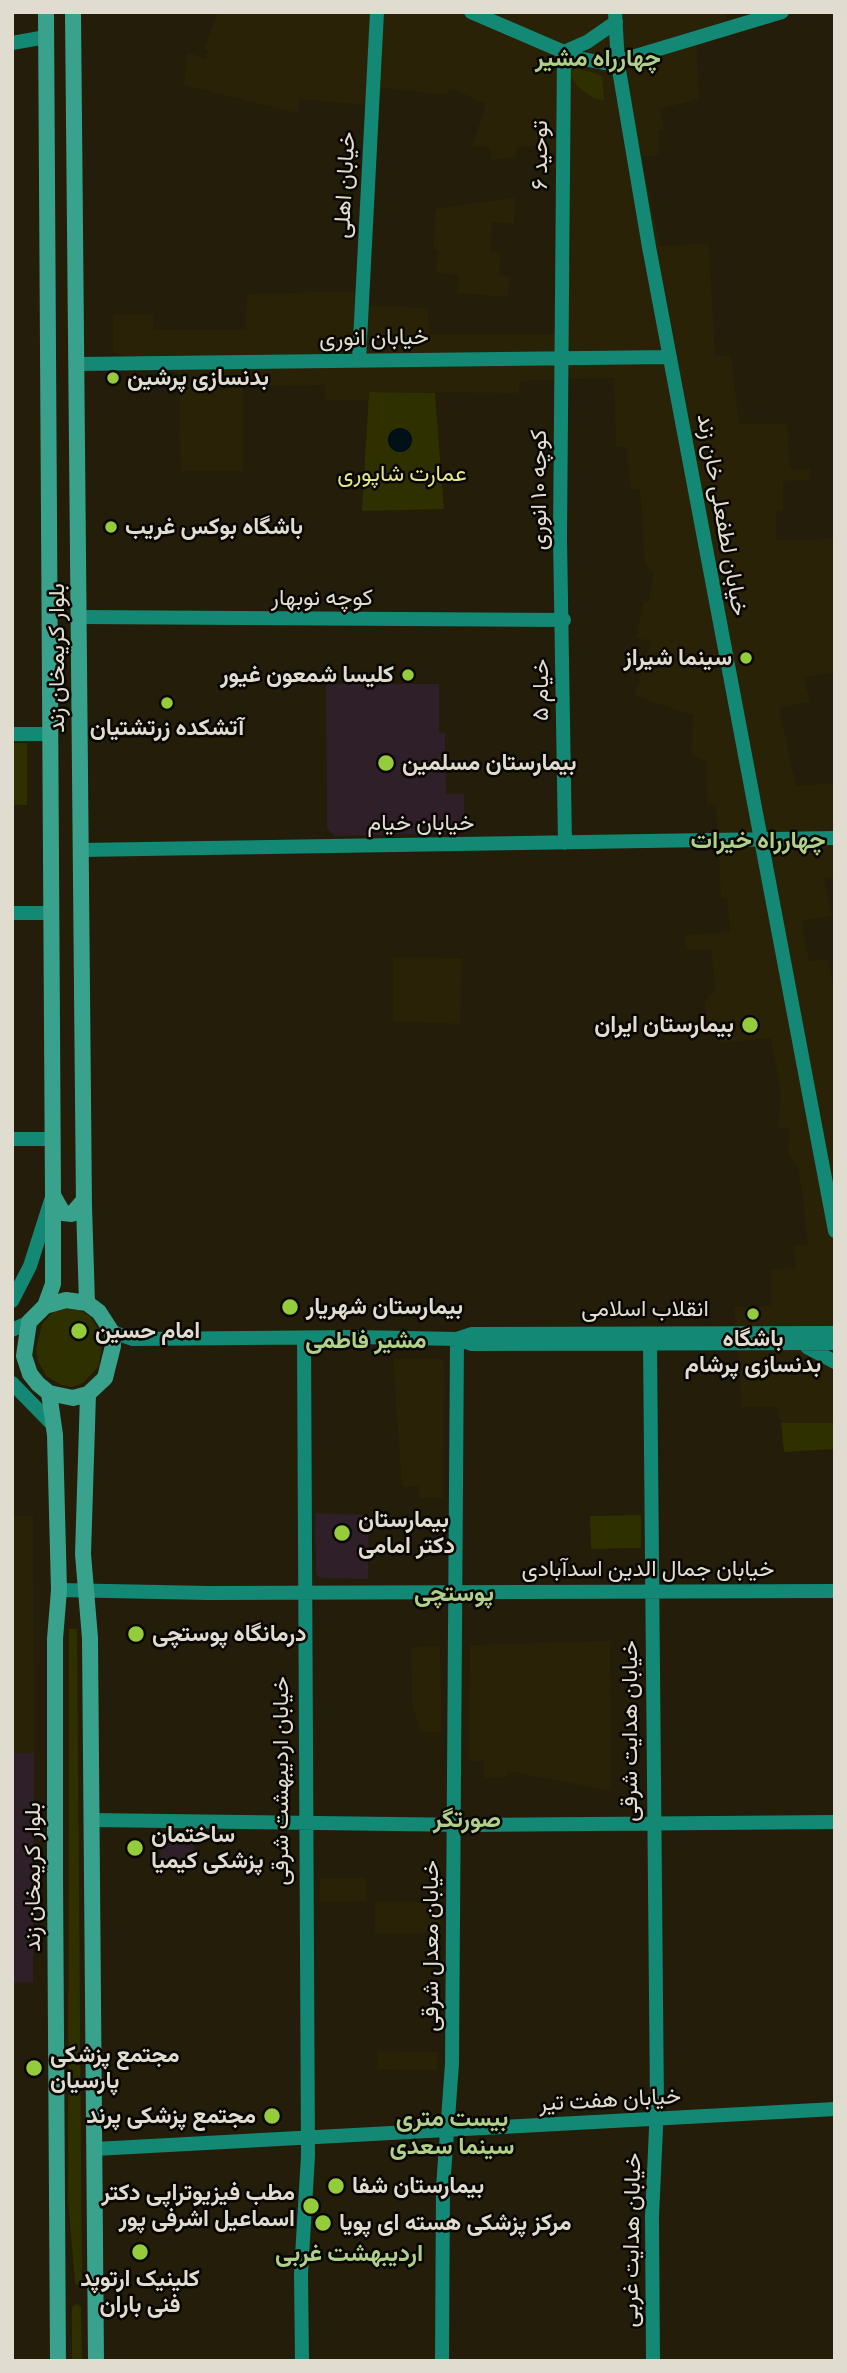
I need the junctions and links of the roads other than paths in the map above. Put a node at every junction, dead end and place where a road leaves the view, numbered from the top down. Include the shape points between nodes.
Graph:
1 (46, 12) edge
2 (73, 12) edge
3 (377, 12) edge
4 (471, 12) edge
5 (782, 12) edge
6 (615, 17) edge
7 (46, 37) junction
8 (12, 43) edge
9 (564, 52) junction
10 (638, 58) junction
11 (618, 64) junction
12 (622, 87) junction
13 (47, 202) junction
14 (76, 204) junction
15 (670, 357) junction
16 (359, 360) junction
17 (562, 360) junction
18 (78, 364) junction
19 (80, 618) junction
20 (564, 620) junction
21 (12, 734) edge
22 (49, 734) junction
23 (835, 838) edge
24 (761, 839) junction
25 (565, 843) junction
26 (81, 850) junction
27 (12, 913) edge
28 (50, 913) junction
29 (12, 1139) edge
30 (52, 1139) junction
31 (53, 1196) junction
32 (84, 1200) junction
33 (835, 1231) edge
34 (12, 1301) edge
35 (87, 1303) junction
36 (45, 1306) junction
37 (29, 1322) junction
38 (12, 1330) edge
39 (112, 1332) junction
40 (835, 1333) edge
41 (304, 1338) junction
42 (457, 1339) junction
43 (650, 1342) junction
44 (796, 1343) junction
45 (835, 1343) edge
46 (18, 1354) edge
47 (835, 1362) edge
48 (12, 1382) edge
49 (49, 1393) junction
50 (88, 1394) junction
51 (52, 1424) junction
52 (59, 1590) junction
53 (835, 1591) edge
54 (84, 1592) junction
55 (304, 1592) junction
56 (456, 1592) junction
57 (651, 1592) junction
58 (58, 1625) junction
59 (88, 1625) junction
60 (92, 1819) junction
61 (304, 1822) junction
62 (654, 1822) junction
63 (835, 1822) edge
64 (454, 1824) junction
65 (835, 2109) edge
66 (656, 2120) junction
67 (448, 2132) junction
68 (307, 2140) junction
69 (95, 2149) junction
70 (58, 2361) edge
71 (96, 2361) edge
72 (302, 2361) edge
73 (442, 2361) edge
74 (653, 2361) edge

1 - 7 main road, بلوار کریمخان زند
2 - 14 main road, بلوار کریمخان زند
3 - 16 street, خیابان اهلی
4 - 9 street
5 - 10 street
6 - 9 street via 577,48
6 - 11 street, خیابان لطفعلی خان زند
7 - 8 street
7 - 13 main road, بلوار کریمخان زند
9 - 11 street
9 - 17 street, ۶ توحید
10 - 11 street
10 - 12 street
11 - 12 street, خیابان لطفعلی خان زند
12 - 15 street, خیابان لطفعلی خان زند
13 - 14 main road
13 - 22 main road, بلوار کریمخان زند
14 - 18 main road, بلوار کریمخان زند
15 - 17 street, خیابان انوری
15 - 24 street, خیابان لطفعلی خان زند
16 - 17 street, خیابان انوری
16 - 18 street, خیابان انوری
17 - 20 street, کوچه ۱۰ انوری
18 - 19 main road, بلوار کریمخان زند
19 - 20 street, کوچه نوبهار
19 - 26 main road, بلوار کریمخان زند
20 - 25 street, ۵ خیام
21 - 22 street
22 - 28 main road, بلوار کریمخان زند
23 - 24 street, خیابان خیام
24 - 25 street, خیابان خیام
24 - 33 street, خیابان لطفعلی خان زند
25 - 26 street, خیابان خیام
26 - 32 main road, بلوار کریمخان زند
27 - 28 street
28 - 30 main road, بلوار کریمخان زند
29 - 30 street
30 - 31 main road, بلوار کریمخان زند
31 - 32 main road via 63,1213 72,1214
31 - 34 street via 30,1266
31 - 36 main road, بلوار کریمخان زند via 53,1284
32 - 35 main road, بلوار کریمخان زند
35 - 36 main road via 66,1300
35 - 39 main road
36 - 37 main road
37 - 38 street
37 - 46 main road
39 - 41 street, انقلاب اسلامی via 134,1339
39 - 50 main road via 109,1370
40 - 42 street, انقلاب اسلامی via 472,1334
41 - 42 street, انقلاب اسلامی
41 - 55 street, خیابان اردیبهشت شرقی
42 - 43 street, انقلاب اسلامی via 472,1344
42 - 56 street, خیابان معدل شرقی
43 - 44 street, انقلاب اسلامی
43 - 57 street, خیابان هدایت شرقی
44 - 45 street, انقلاب اسلامی
44 - 47 street
46 - 49 main road
48 - 51 street
49 - 50 main road via 65,1397
49 - 51 main road, بلوار کریمخان زند
50 - 54 main road
51 - 52 main road, بلوار کریمخان زند
52 - 54 street, خیابان جمال الدین اسدآبادی
52 - 58 main road, بلوار کریمخان زند
53 - 57 street, خیابان جمال الدین اسدآبادی
54 - 55 street, خیابان جمال الدین اسدآبادی
54 - 59 main road
55 - 56 street, خیابان جمال الدین اسدآبادی
55 - 61 street, خیابان اردیبهشت شرقی
56 - 57 street, خیابان جمال الدین اسدآبادی
56 - 64 street, خیابان معدل شرقی
57 - 62 street, خیابان هدایت شرقی
58 - 59 main road via 73,1614
58 - 70 main road, بلوار کریمخان زند
59 - 60 main road
60 - 61 street
60 - 69 main road
61 - 64 street
61 - 68 street, خیابان اردیبهشت شرقی
62 - 63 street
62 - 64 street
62 - 66 street, خیابان هدایت شرقی
64 - 67 street, خیابان معدل شرقی via 453,2064
65 - 66 street, خیابان هفت تیر
66 - 67 street, خیابان هفت تیر
66 - 74 street, خیابان هدایت غربی
67 - 68 street, خیابان هفت تیر
67 - 73 street, خیابان معدل شرقی via 443,2188
68 - 69 street, خیابان هفت تیر
68 - 72 street
69 - 71 main road

